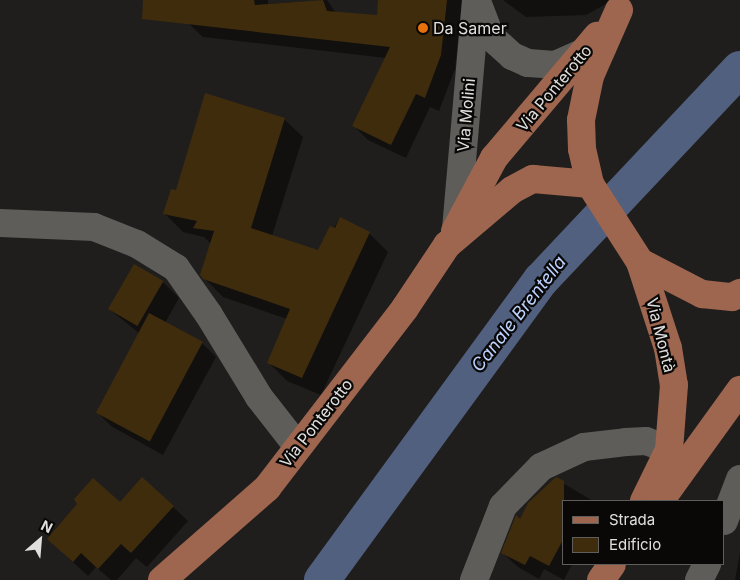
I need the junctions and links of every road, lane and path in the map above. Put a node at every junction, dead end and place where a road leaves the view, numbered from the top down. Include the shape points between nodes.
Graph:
1 (477, 0) edge
2 (623, 5) edge
3 (584, 52) junction
4 (592, 187) junction
5 (0, 223) edge
6 (452, 237) junction
7 (638, 259) junction
8 (740, 293) edge
9 (740, 390) edge
10 (298, 447) junction
11 (670, 450) junction
12 (740, 479) edge
13 (645, 500) edge
14 (661, 500) edge
15 (725, 518) edge
16 (611, 565) edge
17 (706, 565) edge
18 (162, 580) edge
19 (474, 580) edge
20 (601, 580) edge
21 (699, 580) edge

1 - 3 street, Via Molini via 490,36 512,56 528,63 554,65
1 - 6 street, Via Molini
2 - 3 main road, Via Ponterotto
2 - 4 main road, Via Ponterotto via 590,76 581,120 582,150
3 - 6 main road, Via Ponterotto via 494,158
4 - 6 main road, Via Ponterotto via 532,179 512,190
4 - 7 main road, Via Ponterotto
5 - 10 street via 94,227 137,244 176,268 259,397
6 - 10 main road, Via Ponterotto via 405,308
7 - 8 main road via 702,294 732,297
7 - 11 main road, Via Montà via 668,348 674,385
9 - 14 main road
10 - 18 main road, Via Ponterotto via 267,488
11 - 13 main road, Via Montà
11 - 19 street via 646,441 617,443 584,448 541,467 503,506
12 - 15 street
16 - 20 main road
17 - 21 street

